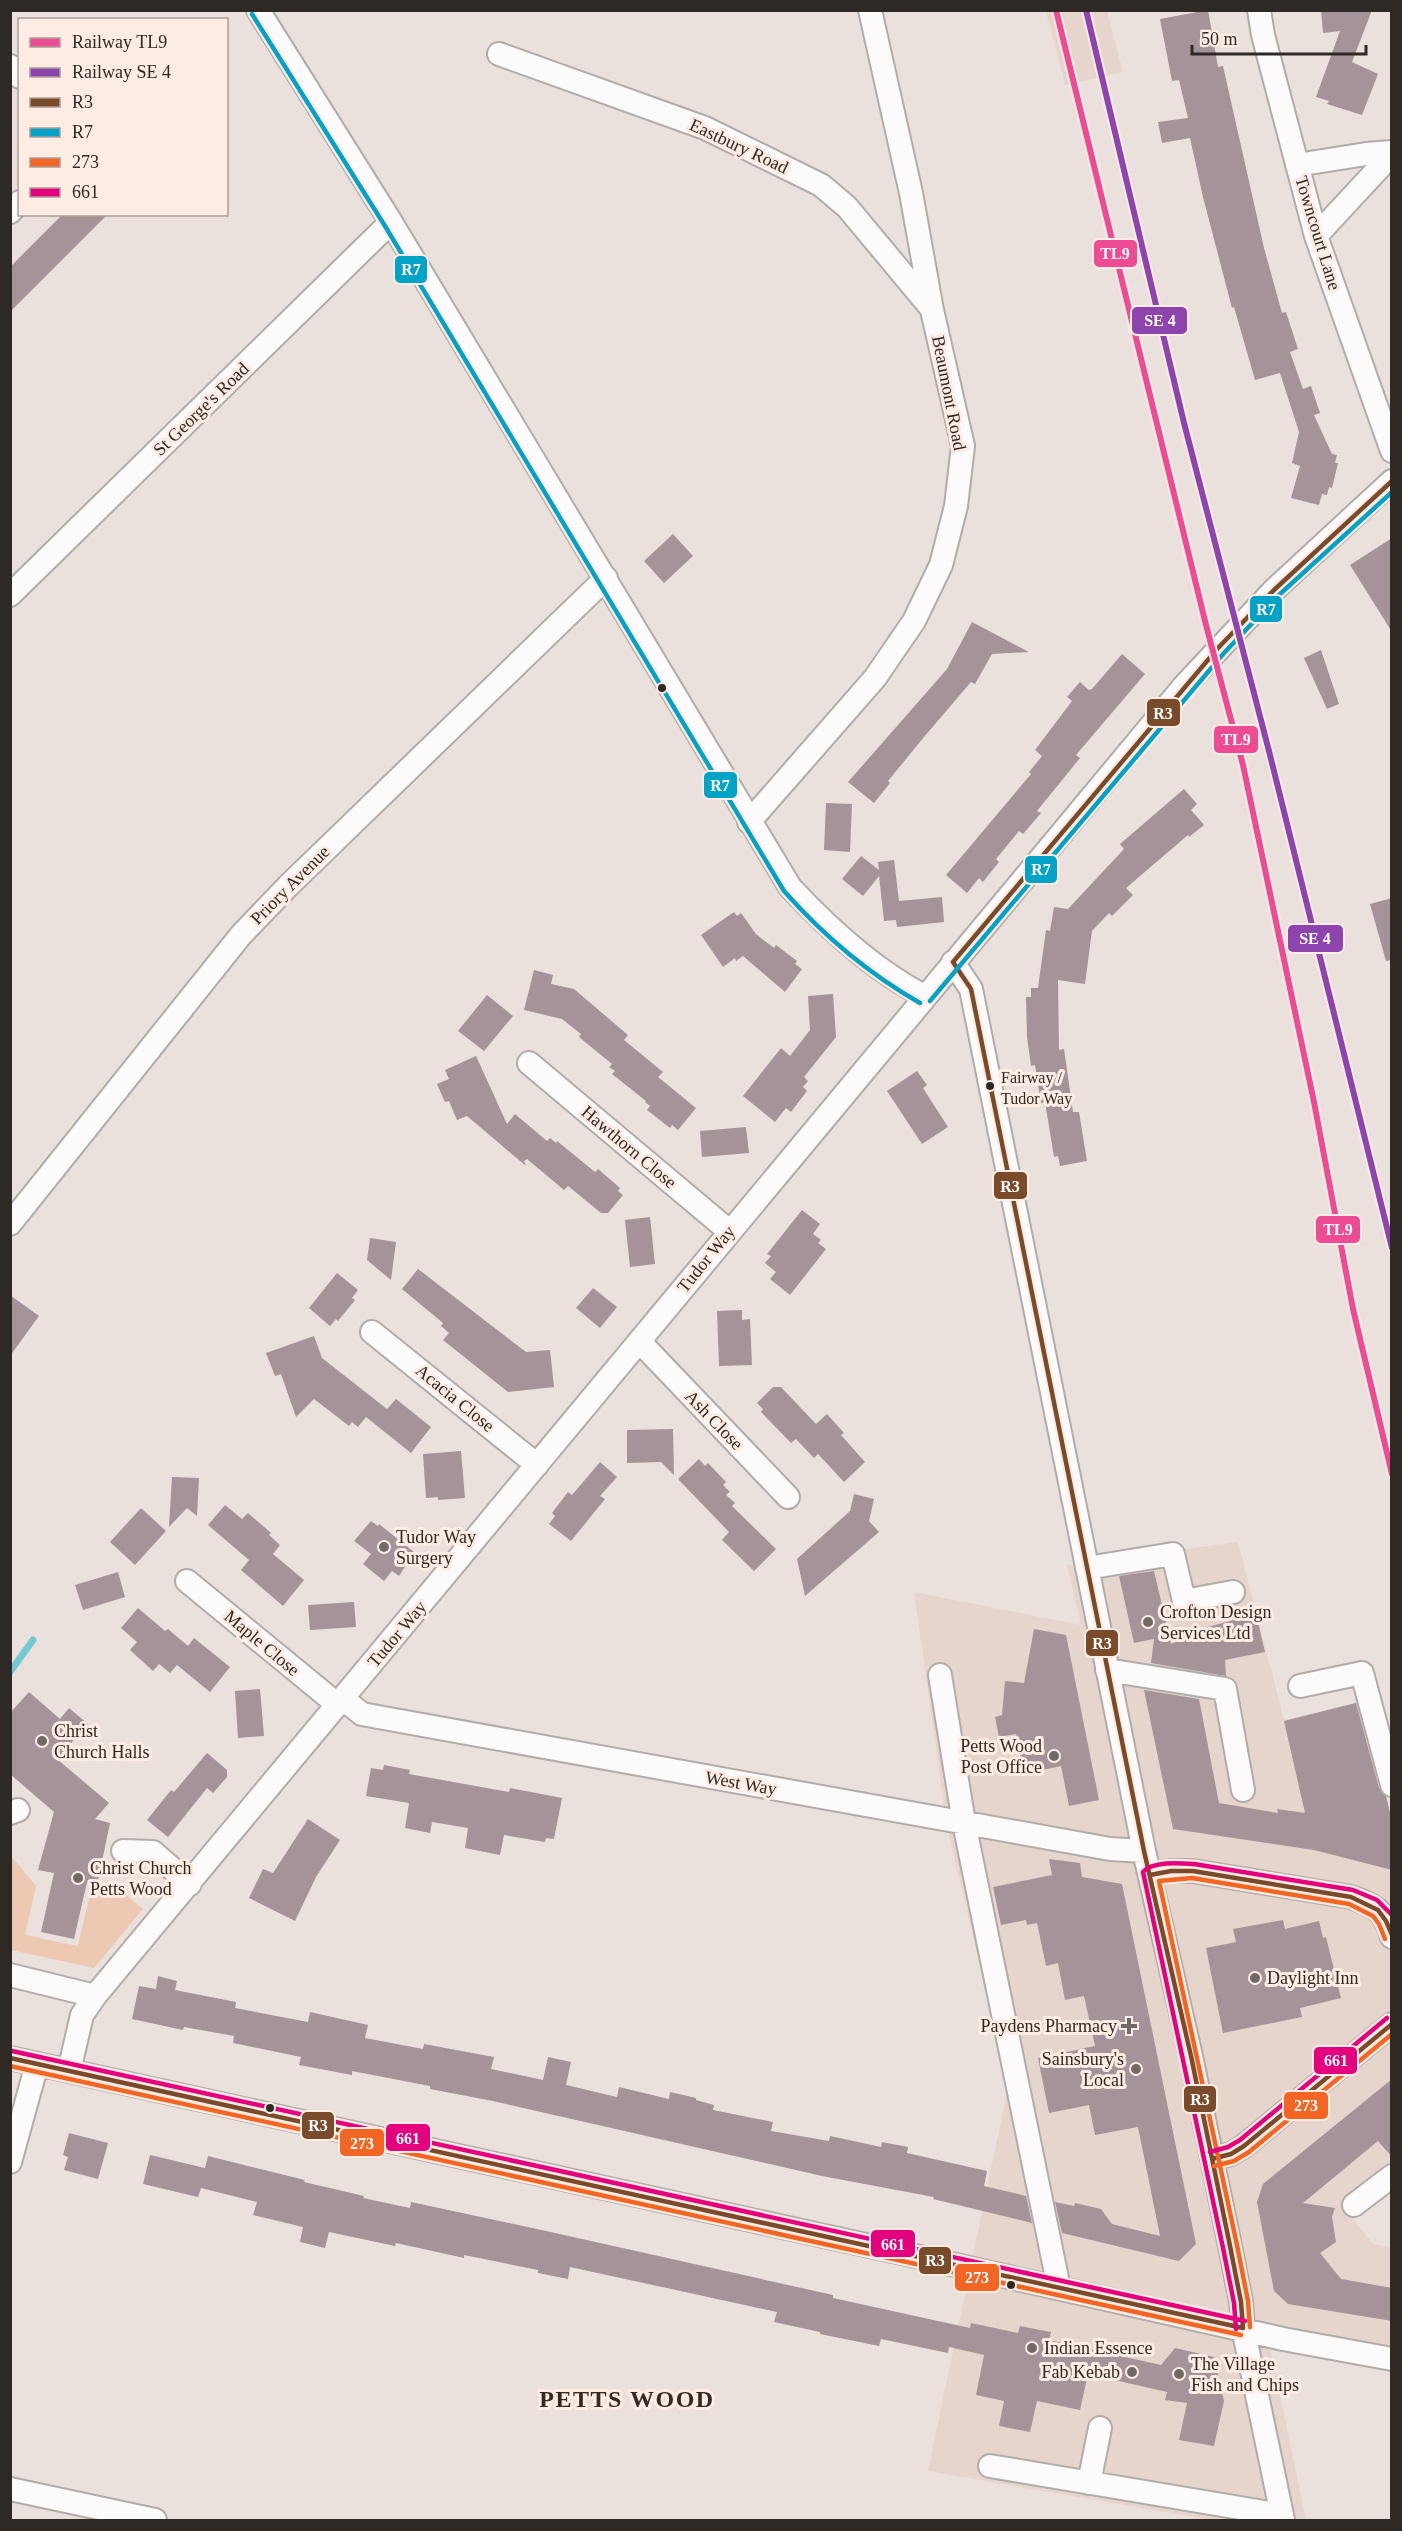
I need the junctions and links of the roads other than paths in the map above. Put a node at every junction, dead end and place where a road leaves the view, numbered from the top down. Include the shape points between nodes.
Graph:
1 (258, 10) edge
2 (870, 10) edge
3 (1259, 10) edge
4 (499, 54) dead end
5 (1392, 153) edge
6 (1297, 165) junction
7 (391, 222) junction
8 (1316, 237) junction
9 (932, 310) junction
10 (1392, 451) edge
11 (1392, 481) edge
12 (606, 578) junction
13 (10, 596) edge
14 (749, 822) junction
15 (954, 962) junction
16 (924, 996) junction
17 (529, 1063) dead end
18 (10, 1224) edge
19 (729, 1231) junction
20 (372, 1332) dead end
21 (640, 1342) junction
22 (537, 1465) junction
23 (788, 1497) dead end
24 (1087, 1568) junction
25 (187, 1581) dead end
26 (1233, 1592) dead end
27 (1107, 1670) junction
28 (940, 1675) dead end
29 (1300, 1686) dead end
30 (341, 1702) junction
31 (1392, 1785) edge
32 (1243, 1790) dead end
33 (964, 1823) junction
34 (123, 1851) dead end
35 (1144, 1851) junction
36 (1150, 1875) junction
37 (190, 1884) junction
38 (1386, 1903) edge
39 (1392, 1937) edge
40 (10, 1975) edge
41 (95, 1996) junction
42 (1392, 2024) edge
43 (10, 2058) edge
44 (37, 2064) junction
45 (69, 2071) junction
46 (1212, 2159) junction
47 (10, 2163) edge
48 (1392, 2176) edge
49 (1354, 2205) dead end
50 (1059, 2288) junction
51 (1243, 2328) junction
52 (1392, 2359) edge
53 (1100, 2428) dead end
54 (990, 2466) dead end
55 (1089, 2483) junction
56 (10, 2489) edge
57 (1282, 2518) edge
58 (155, 2520) edge

1 - 7 street
2 - 9 street, Beaumont Road via 911,193
3 - 6 street, Towncourt Lane
4 - 9 street, Eastbury Road via 705,128 821,185 848,207
5 - 6 street
5 - 8 street
6 - 8 street, Towncourt Lane
7 - 12 street
7 - 13 street, St George's Road
8 - 10 street, Towncourt Lane
9 - 14 street, Beaumont Road via 963,446 956,506 941,565 914,621 875,678
11 - 15 street, Tudor Way via 1274,590 1218,648
12 - 14 street
12 - 18 street, Priory Avenue via 241,934
14 - 16 street via 790,887 815,914 894,981
15 - 16 street, Tudor Way
15 - 24 street via 971,989
16 - 19 street, Tudor Way
17 - 19 street, Hawthorn Close
19 - 21 street, Tudor Way
20 - 22 street, Acacia Close
21 - 22 street, Tudor Way
21 - 23 street, Ash Close
22 - 30 street, Tudor Way
24 - 26 street via 1173,1554 1184,1601
24 - 27 street
25 - 30 street, Maple Close
27 - 32 street via 1226,1689
27 - 35 street
28 - 33 street
29 - 31 street via 1362,1673
30 - 33 street, West Way via 378,1717
30 - 37 street, Tudor Way
33 - 35 street, West Way via 1110,1849
33 - 50 street
34 - 37 street via 153,1852
35 - 36 street
36 - 38 street via 1193,1871
36 - 46 street
37 - 41 street, Tudor Way
38 - 39 street
40 - 41 street
41 - 45 street, Tudor Way via 82,2015
42 - 46 street via 1244,2146
43 - 44 street
44 - 45 street
44 - 47 street
45 - 50 street
46 - 51 street
48 - 49 street
50 - 51 street
51 - 52 street
51 - 57 street
53 - 55 street
54 - 55 street
55 - 57 street
56 - 58 street

